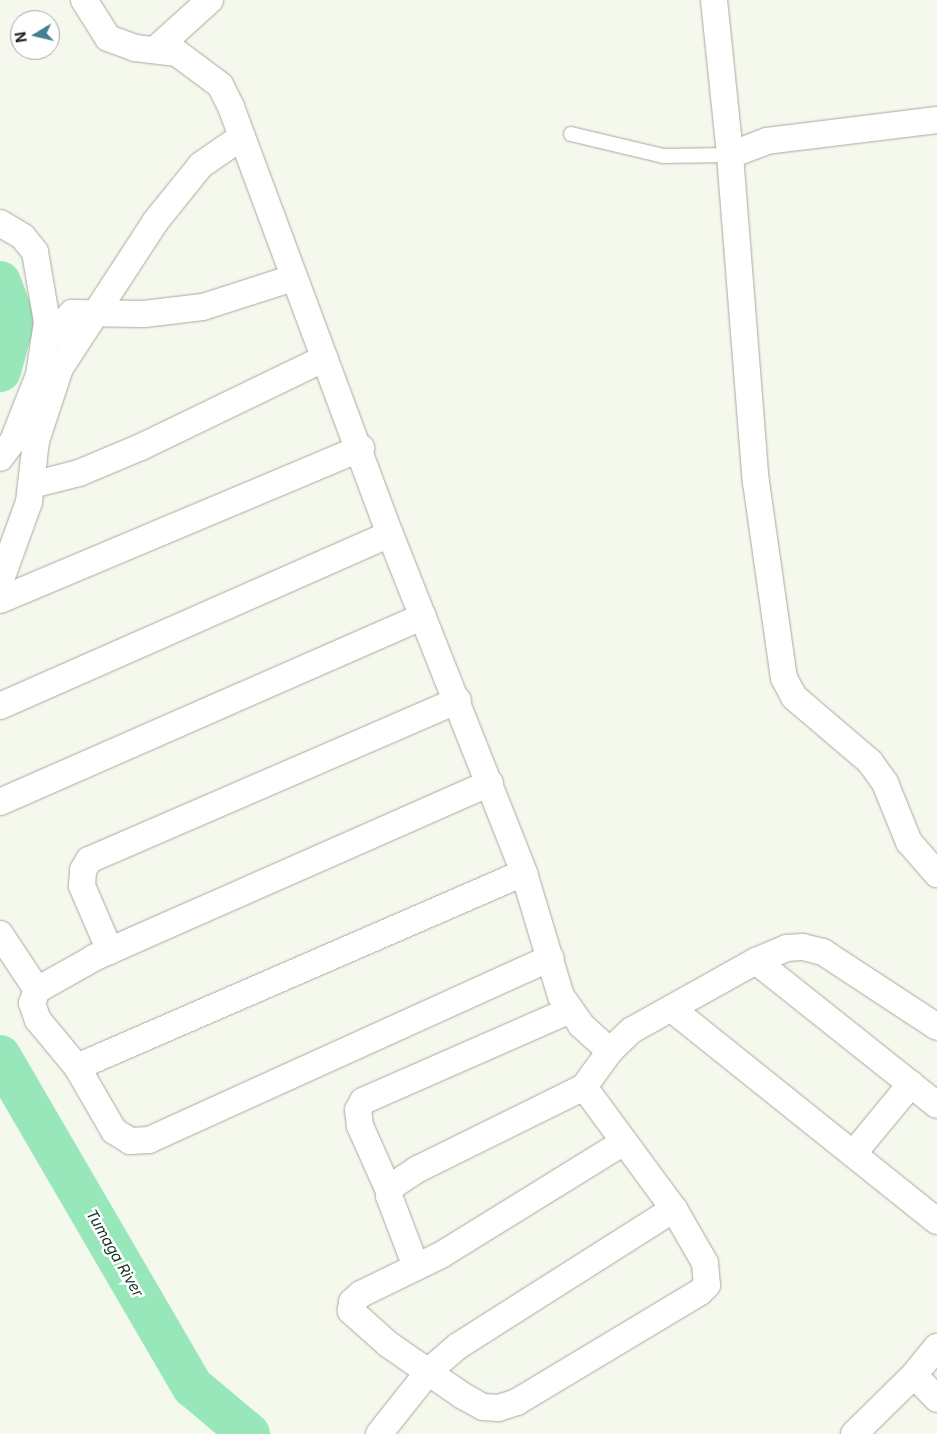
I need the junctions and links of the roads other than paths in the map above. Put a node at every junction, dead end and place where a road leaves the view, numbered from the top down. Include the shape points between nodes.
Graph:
1 (84, 0) edge
2 (210, 0) edge
3 (714, 0) edge
4 (156, 49) junction
5 (937, 120) edge
6 (571, 134) dead end
7 (240, 138) junction
8 (730, 155) junction
9 (0, 223) edge
10 (293, 278) junction
11 (95, 312) junction
12 (44, 344) junction
13 (325, 358) junction
14 (361, 448) junction
15 (0, 458) edge
16 (32, 485) junction
17 (390, 534) junction
18 (0, 582) edge
19 (0, 600) edge
20 (422, 616) junction
21 (458, 700) junction
22 (0, 706) edge
23 (490, 783) junction
24 (0, 802) edge
25 (524, 873) junction
26 (937, 874) edge
27 (0, 934) edge
28 (110, 951) junction
29 (551, 958) junction
30 (756, 960) junction
31 (37, 990) junction
32 (672, 1009) junction
33 (570, 1010) junction
34 (937, 1027) edge
35 (610, 1051) junction
36 (77, 1067) junction
37 (911, 1084) junction
38 (584, 1087) junction
39 (937, 1105) edge
40 (624, 1142) junction
41 (852, 1154) junction
42 (389, 1191) junction
43 (674, 1209) junction
44 (937, 1221) edge
45 (416, 1267) junction
46 (937, 1347) edge
47 (428, 1371) junction
48 (914, 1375) junction
49 (937, 1399) edge
50 (379, 1434) edge
51 (854, 1434) edge

1 - 4 street via 108,38 135,48
2 - 4 street
3 - 8 street
4 - 7 street via 177,54 220,85 232,107
5 - 8 street via 767,141
6 - 8 lane via 663,156
7 - 10 street
7 - 11 street via 221,148 196,172 155,222
8 - 26 street via 756,482 784,678 794,697 870,762 885,783 909,842
9 - 12 street via 23,237 35,252 43,281 47,322
10 - 11 street via 203,307 144,314
10 - 13 street
11 - 12 street via 72,313
11 - 16 street via 60,368 47,399 36,440
12 - 15 street via 28,405
13 - 14 street
13 - 16 street via 79,474
14 - 17 street
14 - 19 street
16 - 18 street
17 - 20 street
17 - 22 street
20 - 21 street
20 - 24 street
21 - 23 street
21 - 28 street via 89,860 82,870 82,886
23 - 25 street
23 - 28 street
25 - 29 street
25 - 36 street
27 - 31 street
28 - 31 street
29 - 33 street via 554,977
29 - 36 street via 149,1140 130,1141 114,1131
30 - 32 street
30 - 34 street via 787,948 803,947 823,952
30 - 37 street
31 - 36 street via 32,1003 38,1020
32 - 35 street via 632,1030
32 - 41 street
33 - 35 street
33 - 42 street via 363,1101 358,1110 360,1126
35 - 38 street
37 - 39 street
37 - 41 street
38 - 40 street
38 - 42 street via 418,1170
40 - 43 street
40 - 45 street
41 - 44 street
42 - 45 street
43 - 47 street via 458,1346
43 - 47 street via 709,1274 707,1285 700,1292 517,1402 483,1407
45 - 47 street via 361,1294 350,1307 381,1337
46 - 48 street
47 - 50 street
48 - 49 street
48 - 51 street

